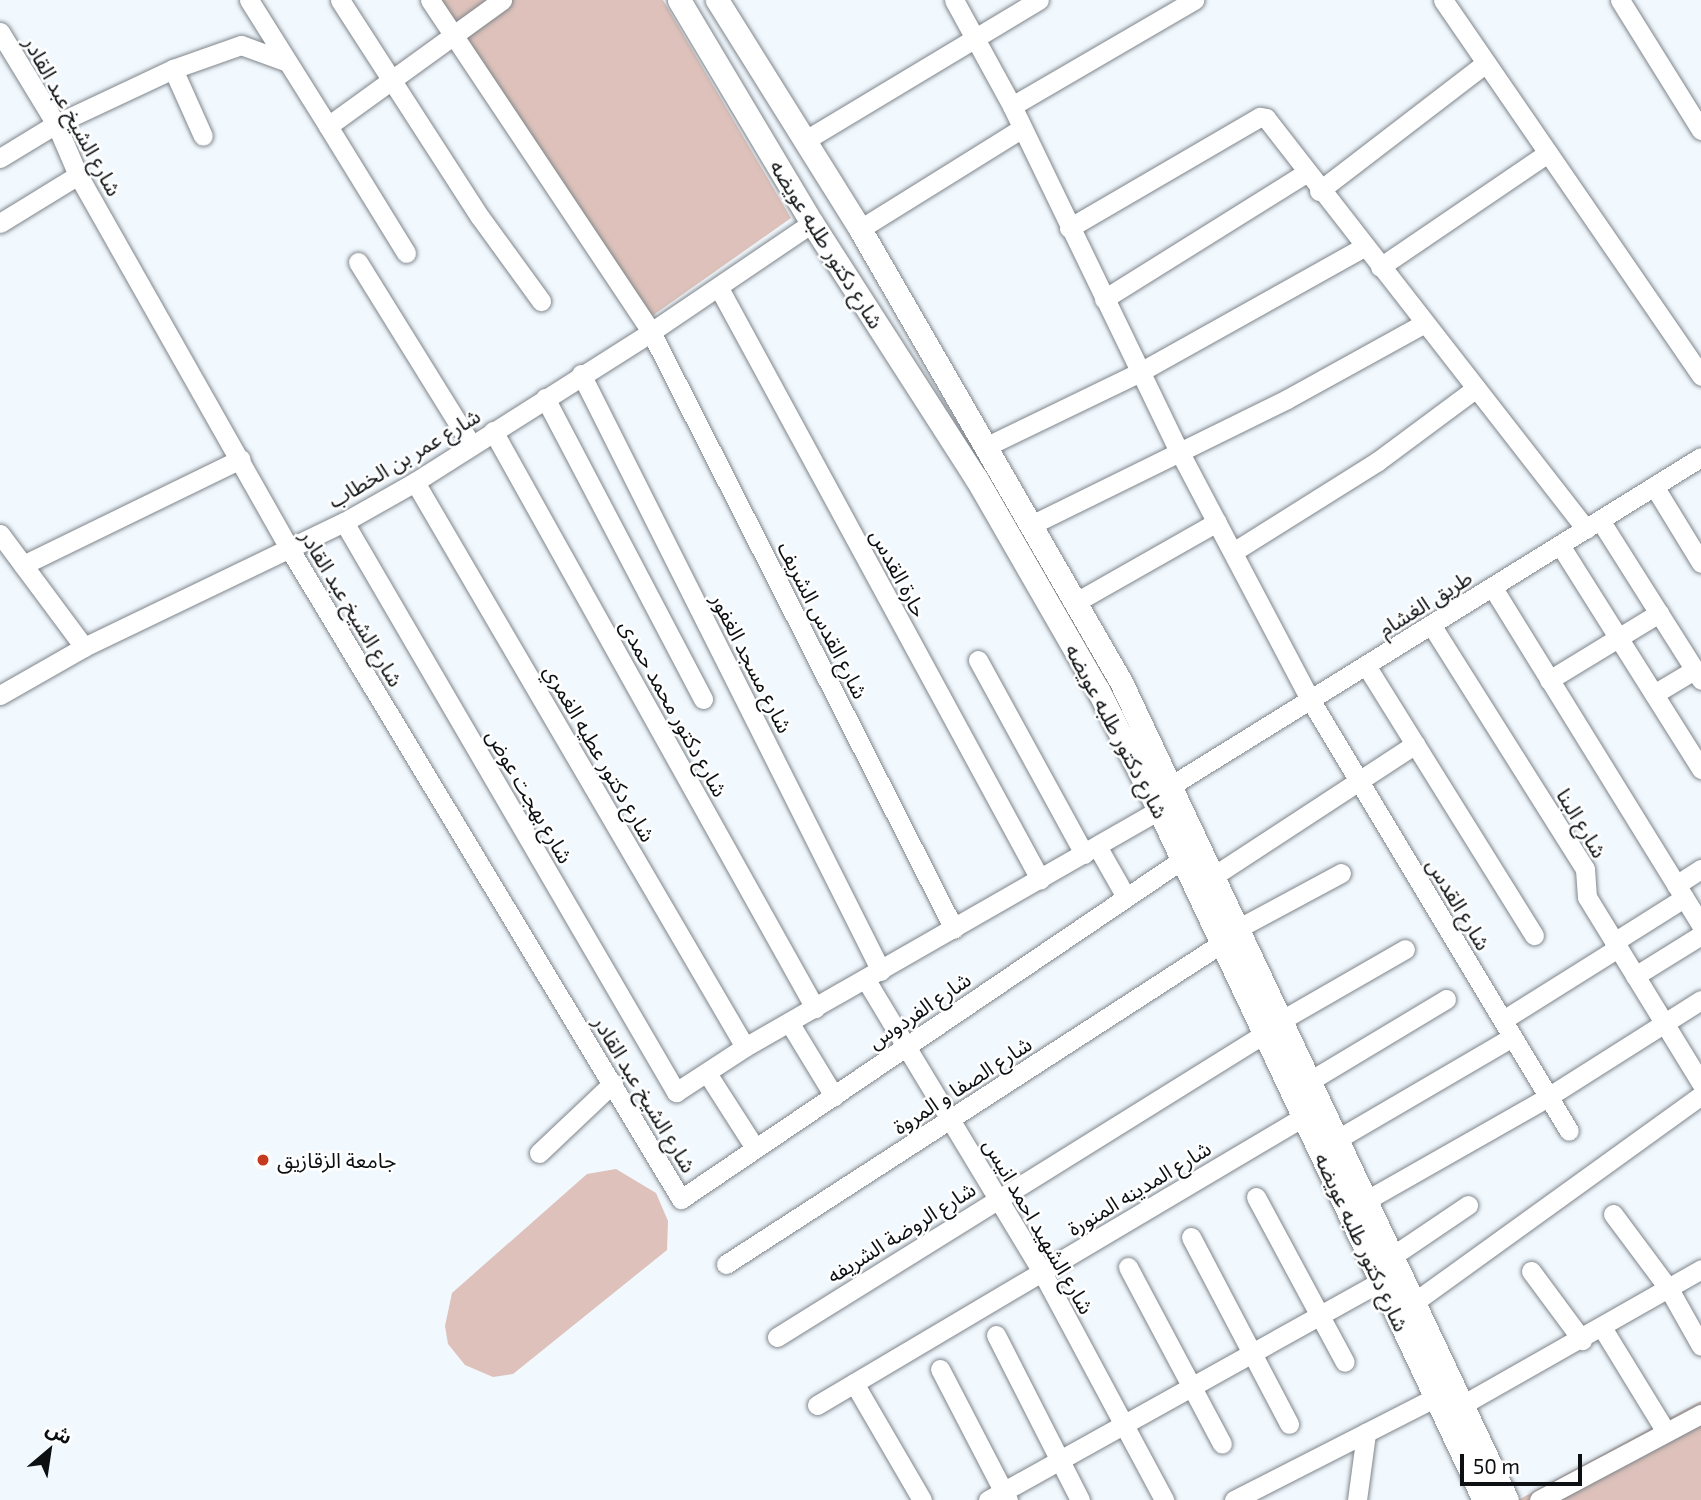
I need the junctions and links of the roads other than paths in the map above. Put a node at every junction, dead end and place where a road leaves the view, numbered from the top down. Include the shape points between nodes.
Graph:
1 (249, 0) edge
2 (340, 0) edge
3 (430, 0) edge
4 (502, 0) edge
5 (679, 0) edge
6 (717, 0) edge
7 (954, 0) edge
8 (1039, 0) edge
9 (1194, 0) edge
10 (1443, 0) edge
11 (1620, 0) edge
12 (0, 32) edge
13 (451, 33) junction
14 (977, 39) junction
15 (286, 62) junction
16 (757, 64) junction
17 (1486, 64) junction
18 (173, 69) junction
19 (390, 80) junction
20 (728, 82) junction
21 (1012, 106) junction
22 (56, 124) junction
23 (328, 126) junction
24 (1022, 128) junction
25 (1701, 130) edge
26 (203, 136) dead end
27 (804, 141) junction
28 (1548, 153) junction
29 (0, 158) edge
30 (1306, 173) junction
31 (78, 176) junction
32 (1319, 191) junction
33 (0, 223) edge
34 (812, 223) junction
35 (1069, 228) junction
36 (860, 229) junction
37 (1364, 247) junction
38 (406, 253) dead end
39 (358, 262) dead end
40 (1380, 267) junction
41 (719, 288) junction
42 (1104, 299) junction
43 (541, 301) dead end
44 (1423, 324) junction
45 (651, 332) junction
46 (1140, 372) junction
47 (581, 374) junction
48 (1701, 376) edge
49 (1475, 389) junction
50 (545, 398) junction
51 (493, 431) junction
52 (471, 444) junction
53 (985, 447) junction
54 (1178, 449) junction
55 (240, 459) junction
56 (1699, 462) edge
57 (415, 482) junction
58 (1654, 486) junction
59 (344, 522) junction
60 (1217, 522) junction
61 (1031, 525) junction
62 (1593, 525) junction
63 (1, 539) edge
64 (1560, 545) junction
65 (289, 548) junction
66 (1233, 552) junction
67 (1701, 563) edge
68 (23, 565) junction
69 (1493, 588) junction
70 (1076, 602) junction
71 (1658, 613) junction
72 (1432, 626) junction
73 (1618, 637) junction
74 (85, 647) junction
75 (978, 660) dead end
76 (1367, 667) junction
77 (1698, 675) edge
78 (1549, 680) junction
79 (1654, 694) junction
80 (0, 695) edge
81 (703, 699) dead end
82 (1311, 701) junction
83 (1415, 744) junction
84 (1701, 769) edge
85 (1359, 781) junction
86 (1172, 785) junction
87 (1159, 810) junction
88 (1091, 850) junction
89 (1182, 859) junction
90 (1701, 869) edge
91 (1341, 873) dead end
92 (1212, 877) junction
93 (1040, 880) junction
94 (1680, 892) junction
95 (1126, 897) junction
96 (1701, 925) edge
97 (954, 929) junction
98 (1534, 934) dead end
99 (1701, 935) edge
100 (1230, 936) junction
101 (1616, 945) junction
102 (1405, 949) dead end
103 (874, 976) junction
104 (1635, 976) junction
105 (1446, 999) dead end
106 (1701, 1000) edge
107 (815, 1008) junction
108 (789, 1022) junction
109 (1664, 1024) junction
110 (1272, 1027) junction
111 (1508, 1029) junction
112 (745, 1047) junction
113 (906, 1047) junction
114 (707, 1073) junction
115 (1308, 1082) junction
116 (613, 1083) junction
117 (1701, 1083) edge
118 (1701, 1095) edge
119 (834, 1096) junction
120 (1548, 1097) junction
121 (1303, 1117) junction
122 (950, 1119) junction
123 (1569, 1131) dead end
124 (1336, 1140) junction
125 (755, 1148) junction
126 (539, 1153) dead end
127 (997, 1198) junction
128 (1256, 1198) dead end
129 (681, 1199) joint
130 (1365, 1201) junction
131 (1468, 1205) dead end
132 (1613, 1214) dead end
133 (1191, 1237) dead end
134 (1391, 1257) junction
135 (726, 1264) dead end
136 (1128, 1267) dead end
137 (1701, 1269) edge
138 (1531, 1271) dead end
139 (1042, 1272) junction
140 (1381, 1281) junction
141 (1669, 1289) junction
142 (1413, 1303) junction
143 (1319, 1315) junction
144 (1603, 1329) junction
145 (996, 1335) dead end
146 (777, 1337) dead end
147 (1582, 1340) junction
148 (1701, 1346) edge
149 (1252, 1353) junction
150 (1345, 1362) dead end
151 (940, 1369) dead end
152 (854, 1383) junction
153 (1191, 1387) junction
154 (1450, 1397) junction
155 (817, 1405) dead end
156 (1701, 1414) edge
157 (1124, 1424) junction
158 (1289, 1424) dead end
159 (1666, 1432) junction
160 (1366, 1433) junction
161 (1222, 1444) dead end
162 (1060, 1460) junction
163 (1000, 1497) edge
164 (922, 1500) edge
165 (1080, 1500) edge
166 (1164, 1500) edge
167 (1234, 1500) edge
168 (1357, 1500) edge
169 (1484, 1500) edge
170 (1507, 1500) edge
171 (1539, 1500) edge

1 - 15 street
2 - 19 street
3 - 13 street, شارع القدس الشريف
4 - 13 street
5 - 20 street, شارع دكتور طلبه عويضه
6 - 16 street, شارع دكتور طلبه عويضه
7 - 14 street, شارع القدس
8 - 14 street
9 - 21 street
10 - 17 street
11 - 25 street
12 - 22 street, شارع الشيخ عبد القادر
13 - 19 street
13 - 45 street, شارع القدس الشريف
14 - 21 street, شارع القدس
14 - 27 street
15 - 18 street via 241,45
15 - 23 street
16 - 20 street
16 - 27 street, شارع دكتور طلبه عويضه
17 - 28 street
17 - 32 street
18 - 22 street
18 - 26 street
19 - 23 street
19 - 43 street
20 - 34 street, شارع دكتور طلبه عويضه
21 - 24 street, شارع القدس
22 - 29 street
22 - 31 street, شارع الشيخ عبد القادر
23 - 38 street
24 - 35 street, شارع القدس
24 - 36 street
27 - 36 street, شارع دكتور طلبه عويضه
28 - 40 street
28 - 48 street
30 - 32 street
30 - 35 street via 1266,118 1260,117
30 - 42 street
31 - 33 street
31 - 55 street, شارع الشيخ عبد القادر
32 - 37 street
34 - 41 street, شارع عمر بن الخطاب
34 - 87 street, شارع دكتور طلبه عويضه via 983,489 1098,690
35 - 42 street, شارع القدس
36 - 53 street, شارع دكتور طلبه عويضه
37 - 40 street
37 - 46 street
39 - 52 street
40 - 44 street
41 - 45 street, شارع عمر بن الخطاب
41 - 93 street, حارة القدس
42 - 46 street, شارع القدس
44 - 49 street
44 - 54 street via 1287,399
45 - 47 street, شارع عمر بن الخطاب
45 - 97 street, شارع القدس الشريف
46 - 53 street
46 - 54 street, شارع القدس
47 - 50 street, شارع عمر بن الخطاب
47 - 103 street, شارع مسجد الغفور
49 - 62 street
49 - 66 street via 1378,461
50 - 51 street, شارع عمر بن الخطاب
50 - 81 street
51 - 52 street, شارع عمر بن الخطاب
51 - 107 street, شارع دكتور محمد حمدى
52 - 57 street, شارع عمر بن الخطاب
53 - 61 street, شارع دكتور طلبه عويضه
54 - 60 street, شارع القدس
54 - 61 street
55 - 65 street, شارع الشيخ عبد القادر
55 - 68 street
56 - 58 street, طريق الغشام
57 - 59 street, شارع عمر بن الخطاب
57 - 112 street, شارع دكتور عطيه الغمري
58 - 62 street, طريق الغشام
58 - 67 street
59 - 65 street, شارع عمر بن الخطاب
59 - 114 street, شارع بهجت عوض via 676,1092
60 - 66 street, شارع القدس
60 - 70 street
61 - 70 street, شارع دكتور طلبه عويضه
62 - 64 street, طريق الغشام
62 - 71 street
63 - 68 street
64 - 69 street, طريق الغشام
64 - 73 street
65 - 74 street, شارع عمر بن الخطاب
65 - 116 street, شارع الشيخ عبد القادر
66 - 82 street, شارع القدس
68 - 74 street
69 - 72 street, طريق الغشام
69 - 78 street
70 - 86 street, شارع دكتور طلبه عويضه
71 - 73 street
71 - 77 street
72 - 76 street, طريق الغشام
72 - 101 street, شارع البنا via 1585,869 1587,897
73 - 78 street
73 - 79 street
74 - 80 street, شارع عمر بن الخطاب
75 - 88 street
76 - 82 street, طريق الغشام
76 - 83 street
77 - 79 street
78 - 94 street
79 - 84 street
82 - 85 street, شارع القدس
82 - 86 street, طريق الغشام
83 - 85 street
83 - 98 street
85 - 92 street
85 - 111 street, شارع القدس
86 - 92 street, شارع دكتور طلبه عويضه
87 - 88 street
87 - 89 street, شارع دكتور طلبه عويضه
88 - 93 street
88 - 95 street
89 - 95 street, شارع الفردوس
89 - 100 street, شارع دكتور طلبه عويضه
90 - 94 street
91 - 100 street, شارع الصفا و المروة
92 - 100 street, شارع دكتور طلبه عويضه
93 - 97 street
94 - 96 street
94 - 101 street
95 - 113 street, شارع الفردوس
97 - 103 street
99 - 104 street
100 - 110 street, شارع دكتور طلبه عويضه
100 - 122 street, شارع الصفا و المروة
101 - 104 street, شارع البنا
101 - 111 street
102 - 110 street, شارع الروضة الشريفه
103 - 107 street
103 - 113 street, شارع الشهيد احمد انيس
104 - 109 street, شارع البنا
105 - 115 street
106 - 109 street
107 - 108 street
108 - 112 street
108 - 119 street
109 - 117 street, شارع البنا
109 - 120 street
110 - 115 street, شارع دكتور طلبه عويضه
110 - 121 street, شارع دكتور طلبه عويضه
110 - 127 street, شارع الروضة الشريفه
111 - 120 street, شارع القدس
111 - 124 street
112 - 114 street
113 - 119 street, شارع الفردوس
113 - 122 street, شارع الشهيد احمد انيس
114 - 125 street
115 - 124 street, شارع دكتور طلبه عويضه
116 - 126 street
116 - 129 street, شارع الشيخ عبد القادر
118 - 142 street
119 - 125 street, شارع الفردوس
120 - 123 street, شارع القدس
120 - 130 street
121 - 139 street, شارع المدينه المنورة
121 - 140 street, شارع دكتور طلبه عويضه
122 - 127 street, شارع الشهيد احمد انيس
122 - 135 street, شارع الصفا و المروة
124 - 130 street, شارع دكتور طلبه عويضه
125 - 129 street, شارع الفردوس
127 - 139 street, شارع الشهيد احمد انيس
127 - 146 street, شارع الروضة الشريفه
128 - 143 street
130 - 134 street, شارع دكتور طلبه عويضه
131 - 134 street
132 - 141 street
133 - 149 street
134 - 142 street, شارع دكتور طلبه عويضه
136 - 153 street
137 - 141 street
138 - 147 street
139 - 152 street, شارع المدينه المنورة
139 - 157 street, شارع الشهيد احمد انيس
140 - 143 street
140 - 154 street, شارع دكتور طلبه عويضه
141 - 144 street
141 - 148 street
142 - 154 street, شارع دكتور طلبه عويضه
143 - 149 street
143 - 150 street
144 - 147 street
144 - 159 street
145 - 162 street
147 - 154 street
149 - 153 street
149 - 158 street
151 - 163 street
152 - 155 street, شارع المدينه المنورة
152 - 164 street
153 - 157 street
153 - 161 street
154 - 160 street
154 - 169 street, شارع دكتور طلبه عويضه
154 - 170 street, شارع دكتور طلبه عويضه
156 - 159 street
157 - 162 street
157 - 166 street, شارع الشهيد احمد انيس
159 - 171 street
160 - 167 street
160 - 168 street
162 - 163 street
162 - 165 street

